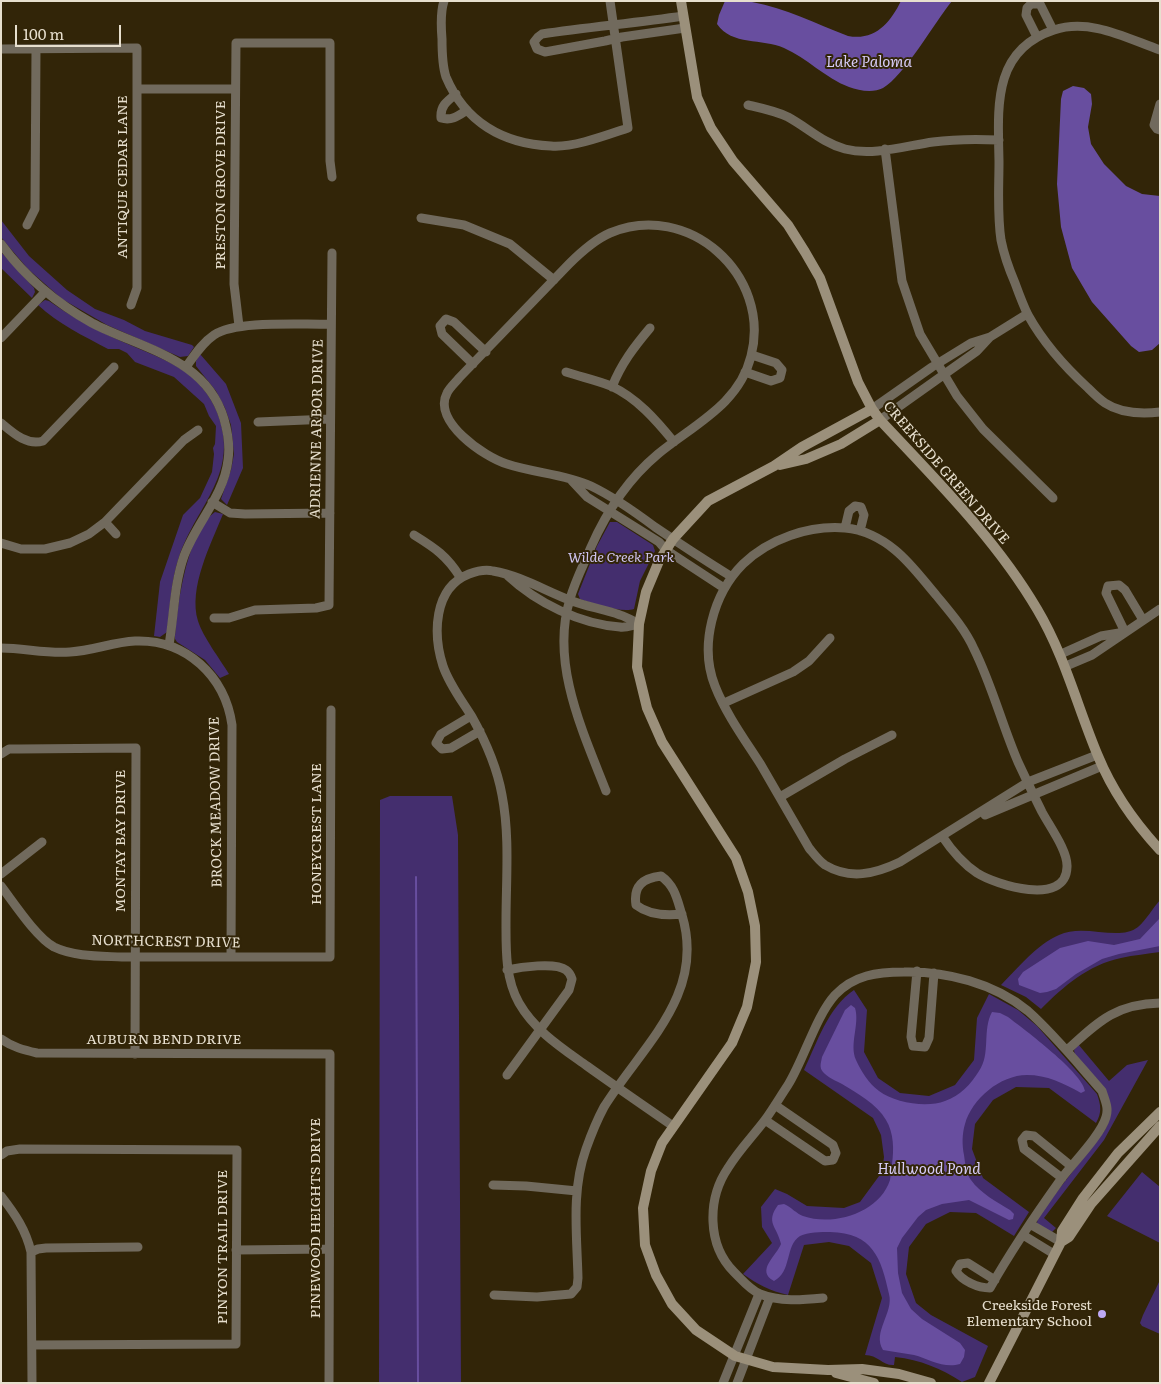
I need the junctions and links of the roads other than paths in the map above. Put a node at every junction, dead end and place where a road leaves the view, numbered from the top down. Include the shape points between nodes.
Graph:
1 (444, 1) edge
2 (610, 1) edge
3 (681, 1) edge
4 (683, 16) junction
5 (614, 25) junction
6 (685, 28) junction
7 (1053, 30) junction
8 (1037, 37) junction
9 (616, 39) junction
10 (1, 49) edge
11 (36, 49) junction
12 (1160, 50) edge
13 (137, 89) junction
14 (235, 89) junction
15 (456, 94) junction
16 (1160, 104) edge
17 (748, 105) dead end
18 (466, 110) junction
19 (1160, 130) edge
20 (999, 140) junction
21 (886, 149) junction
22 (332, 177) dead end
23 (421, 218) dead end
24 (27, 225) dead end
25 (1, 244) edge
26 (332, 253) dead end
27 (554, 280) junction
28 (44, 292) junction
29 (131, 305) dead end
30 (1027, 314) junction
31 (331, 324) junction
32 (239, 326) junction
33 (650, 328) dead end
34 (990, 337) junction
35 (1, 338) edge
36 (486, 352) junction
37 (752, 355) junction
38 (472, 364) junction
39 (937, 364) junction
40 (114, 367) dead end
41 (186, 367) junction
42 (566, 372) dead end
43 (746, 372) junction
44 (943, 375) junction
45 (612, 386) junction
46 (872, 409) junction
47 (1160, 412) edge
48 (330, 419) junction
49 (880, 420) junction
50 (258, 422) dead end
51 (1, 423) edge
52 (198, 430) dead end
53 (674, 442) junction
54 (774, 466) junction
55 (571, 480) junction
56 (1053, 498) dead end
57 (617, 500) junction
58 (212, 502) junction
59 (609, 511) junction
60 (330, 513) junction
61 (106, 522) junction
62 (845, 528) junction
63 (860, 531) junction
64 (116, 534) dead end
65 (414, 535) dead end
66 (673, 539) junction
67 (1, 543) edge
68 (666, 550) junction
69 (505, 574) junction
70 (732, 577) junction
71 (460, 578) junction
72 (724, 588) junction
73 (569, 600) junction
74 (1160, 609) edge
75 (567, 613) junction
76 (214, 618) dead end
77 (1143, 620) junction
78 (639, 624) junction
79 (1125, 632) junction
80 (830, 638) dead end
81 (169, 646) junction
82 (1, 648) edge
83 (1061, 654) junction
84 (1066, 666) junction
85 (724, 703) junction
86 (331, 710) dead end
87 (471, 716) junction
88 (480, 732) junction
89 (892, 735) dead end
90 (1, 754) edge
91 (1097, 755) junction
92 (1102, 766) junction
93 (1028, 782) junction
94 (606, 791) dead end
95 (1034, 794) junction
96 (780, 797) junction
97 (962, 824) junction
98 (942, 836) junction
99 (42, 842) dead end
100 (1160, 850) edge
101 (1, 874) edge
102 (1, 886) edge
103 (682, 914) junction
104 (135, 957) junction
105 (231, 957) junction
106 (330, 957) joint
107 (508, 970) junction
108 (917, 971) junction
109 (934, 972) junction
110 (1160, 1003) edge
111 (540, 1030) junction
112 (1, 1039) edge
113 (1066, 1050) junction
114 (135, 1054) junction
115 (330, 1054) joint
116 (507, 1075) dead end
117 (618, 1088) junction
118 (775, 1105) junction
119 (1160, 1112) edge
120 (765, 1120) junction
121 (673, 1126) junction
122 (1160, 1126) edge
123 (1, 1155) edge
124 (1071, 1166) junction
125 (1062, 1178) junction
126 (493, 1185) dead end
127 (577, 1191) junction
128 (1, 1196) edge
129 (1030, 1224) junction
130 (1023, 1235) junction
131 (1061, 1242) junction
132 (138, 1247) dead end
133 (236, 1250) junction
134 (329, 1250) junction
135 (31, 1252) junction
136 (1054, 1254) junction
137 (995, 1280) junction
138 (759, 1294) junction
139 (494, 1296) dead end
140 (770, 1297) junction
141 (824, 1298) dead end
142 (32, 1345) junction
143 (735, 1356) junction
144 (746, 1359) junction
145 (828, 1370) junction
146 (32, 1383) edge
147 (329, 1383) edge
148 (723, 1383) edge
149 (737, 1383) edge
150 (874, 1383) edge
151 (931, 1383) edge
152 (988, 1383) edge

1 - 15 street via 442,57 446,76
2 - 5 street
3 - 4 street, CREEKSIDE GREEN DRIVE
4 - 5 street
4 - 6 street, CREEKSIDE GREEN DRIVE
5 - 9 street
5 - 9 street via 542,34 534,42 537,49 545,52
6 - 9 street
6 - 46 street, CREEKSIDE GREEN DRIVE via 697,97 711,128 733,161 788,225 820,278 858,382
7 - 8 street
7 - 8 street via 1040,4 1031,4 1026,8 1026,15
7 - 12 street via 1094,27
8 - 20 street via 1013,59 1003,78
9 - 18 street via 628,128 596,139 552,147 501,136
10 - 11 street
11 - 13 street, ANTIQUE CEDAR LANE via 137,48
11 - 24 street via 35,209
13 - 14 street
13 - 29 street, ANTIQUE CEDAR LANE via 137,288
14 - 22 street, PRESTON GROVE DRIVE via 236,43 330,43
14 - 32 street, PRESTON GROVE DRIVE via 234,284
15 - 18 street
15 - 18 street via 440,110 441,118 455,118
16 - 19 street via 1154,125
17 - 21 street via 788,117 819,137 846,149
20 - 21 street via 968,139
20 - 30 street via 1001,240 1007,265
21 - 39 street via 902,281 920,334
23 - 27 street via 464,226 510,244
25 - 28 street
26 - 31 street, ADRIENNE ARBOR DRIVE
27 - 36 street
27 - 37 street via 587,246 610,233 636,226 662,226 686,231 718,252 745,286 752,308
28 - 35 street
28 - 41 street via 93,323
30 - 34 street
30 - 47 street via 1063,363 1105,403 1131,412
31 - 32 street
31 - 48 street, ADRIENNE ARBOR DRIVE
32 - 41 street via 215,334
33 - 45 street via 632,348
34 - 39 street via 971,343
34 - 44 street via 977,351
36 - 38 street
36 - 38 street via 454,322 446,319 440,326 442,334
37 - 43 street
37 - 43 street via 776,363 782,370 780,378 771,381
38 - 55 street via 446,393 444,405 453,428 486,454 505,464
39 - 44 street
39 - 46 street
40 - 51 street via 43,441 28,442
41 - 58 street via 199,376 212,392 227,428 228,462 224,480
42 - 45 street
43 - 53 street via 736,391 722,406
44 - 49 street
44 - 56 street via 983,429
45 - 53 street via 650,414
46 - 49 street, CREEKSIDE GREEN DRIVE
46 - 54 street
48 - 50 street
48 - 60 street, ADRIENNE ARBOR DRIVE
49 - 54 street via 840,444 806,459
49 - 83 street, CREEKSIDE GREEN DRIVE via 999,554 1037,608
52 - 61 street via 184,440
53 - 57 street via 640,472
54 - 66 street via 708,501
55 - 57 street via 590,485
55 - 59 street via 587,497
57 - 59 street
57 - 66 street
58 - 60 street via 230,513
58 - 81 street via 184,557
59 - 68 street via 659,542
59 - 73 street
60 - 76 street, ADRIENNE ARBOR DRIVE via 330,605 255,610 229,618
61 - 64 street
61 - 67 street via 70,543 46,549 21,549
62 - 63 street
62 - 63 street via 849,511 855,506 861,507 864,515
62 - 70 street via 805,531 776,542 758,552
63 - 93 street via 881,540 911,565 960,625 985,673
65 - 71 street via 439,550
66 - 68 street
66 - 70 street
68 - 72 street
68 - 78 street via 646,592
69 - 71 street via 478,571
69 - 73 street
69 - 75 street via 523,590
70 - 72 street
71 - 87 street via 447,592 438,610 439,650 444,668
72 - 85 street via 711,623 709,643 715,685
73 - 75 street
73 - 78 street via 621,615
74 - 77 street
75 - 78 street via 591,623 622,628
75 - 94 street via 564,630 566,670 581,729
77 - 79 street
77 - 79 street via 1125,590 1119,585 1108,586 1106,593
78 - 121 street via 637,667 647,708 662,742 736,858 755,926 756,962 736,1034
79 - 83 street via 1101,636
79 - 84 street via 1092,655
80 - 85 street via 793,672
81 - 82 street, BROCK MEADOW DRIVE via 133,641 57,653
81 - 105 street, BROCK MEADOW DRIVE via 189,655 207,670 222,690 230,713
83 - 84 street, CREEKSIDE GREEN DRIVE
84 - 91 street, CREEKSIDE GREEN DRIVE
85 - 96 street
86 - 106 street, HONEYCREST LANE
87 - 88 street
87 - 88 street via 441,734 436,743 442,748 451,748
88 - 107 street via 498,776 505,816
89 - 96 street
90 - 104 street, MONTAY BAY DRIVE via 19,748 136,748
91 - 92 street, CREEKSIDE GREEN DRIVE
91 - 93 street
92 - 95 street
92 - 100 street, CREEKSIDE GREEN DRIVE via 1125,806
93 - 95 street
93 - 97 street
95 - 97 street
95 - 98 street via 1063,849 1068,866 1065,877 1056,886 1029,890 995,882 963,863
96 - 98 street via 809,848 824,864 842,874 863,875 882,871
97 - 98 street
99 - 101 street
102 - 104 street, NORTHCREST DRIVE via 39,934 53,946 89,956
103 - 103 street via 644,911 636,905 634,894 638,886 652,877 661,876 676,893
103 - 117 street via 688,946 677,1000
104 - 105 street, NORTHCREST DRIVE
104 - 114 street, MONTAY BAY DRIVE
105 - 106 street, NORTHCREST DRIVE
107 - 111 street via 519,1003
107 - 111 street via 560,966 568,971 572,980 569,990
108 - 109 street
108 - 109 street via 911,1037 913,1046 925,1047 929,1038
108 - 118 street via 863,976 834,996
109 - 113 street via 1003,995 1026,1009
110 - 113 street via 1137,1004 1117,1010
111 - 116 street
111 - 117 street
112 - 114 street, AUBURN BEND DRIVE via 9,1045 37,1053
113 - 124 street via 1102,1092 1107,1104 1107,1117 1101,1128
114 - 115 street, AUBURN BEND DRIVE
115 - 134 street, PINEWOOD HEIGHTS DRIVE
117 - 121 street
117 - 127 street via 593,1130
118 - 120 street
118 - 120 street via 833,1145 836,1153 833,1160 824,1161
119 - 131 street via 1118,1154 1083,1198 1062,1231
120 - 138 street via 726,1170 713,1209 714,1232 720,1252 731,1269
121 - 143 street via 651,1171 643,1208 644,1245 672,1304 696,1330
122 - 131 street via 1091,1204 1069,1237
123 - 133 street, PINYON TRAIL DRIVE via 20,1149 237,1150
124 - 125 street
124 - 125 street via 1034,1136 1026,1135 1022,1140 1024,1149
125 - 129 street
126 - 127 street
127 - 139 street via 577,1287 571,1294
128 - 135 street via 17,1216
129 - 130 street
129 - 131 street
130 - 136 street
130 - 137 street
131 - 136 street
132 - 135 street via 38,1248
133 - 134 street
133 - 142 street, PINYON TRAIL DRIVE via 236,1344
134 - 147 street, PINEWOOD HEIGHTS DRIVE
135 - 142 street
136 - 152 street
137 - 137 street via 990,1288 982,1288 960,1277 956,1270 960,1264 968,1263
138 - 140 street
138 - 143 street
140 - 141 street via 800,1301
140 - 144 street
142 - 146 street
143 - 144 street
143 - 148 street
144 - 145 street via 773,1366
144 - 149 street
145 - 150 street
145 - 151 street via 862,1369

